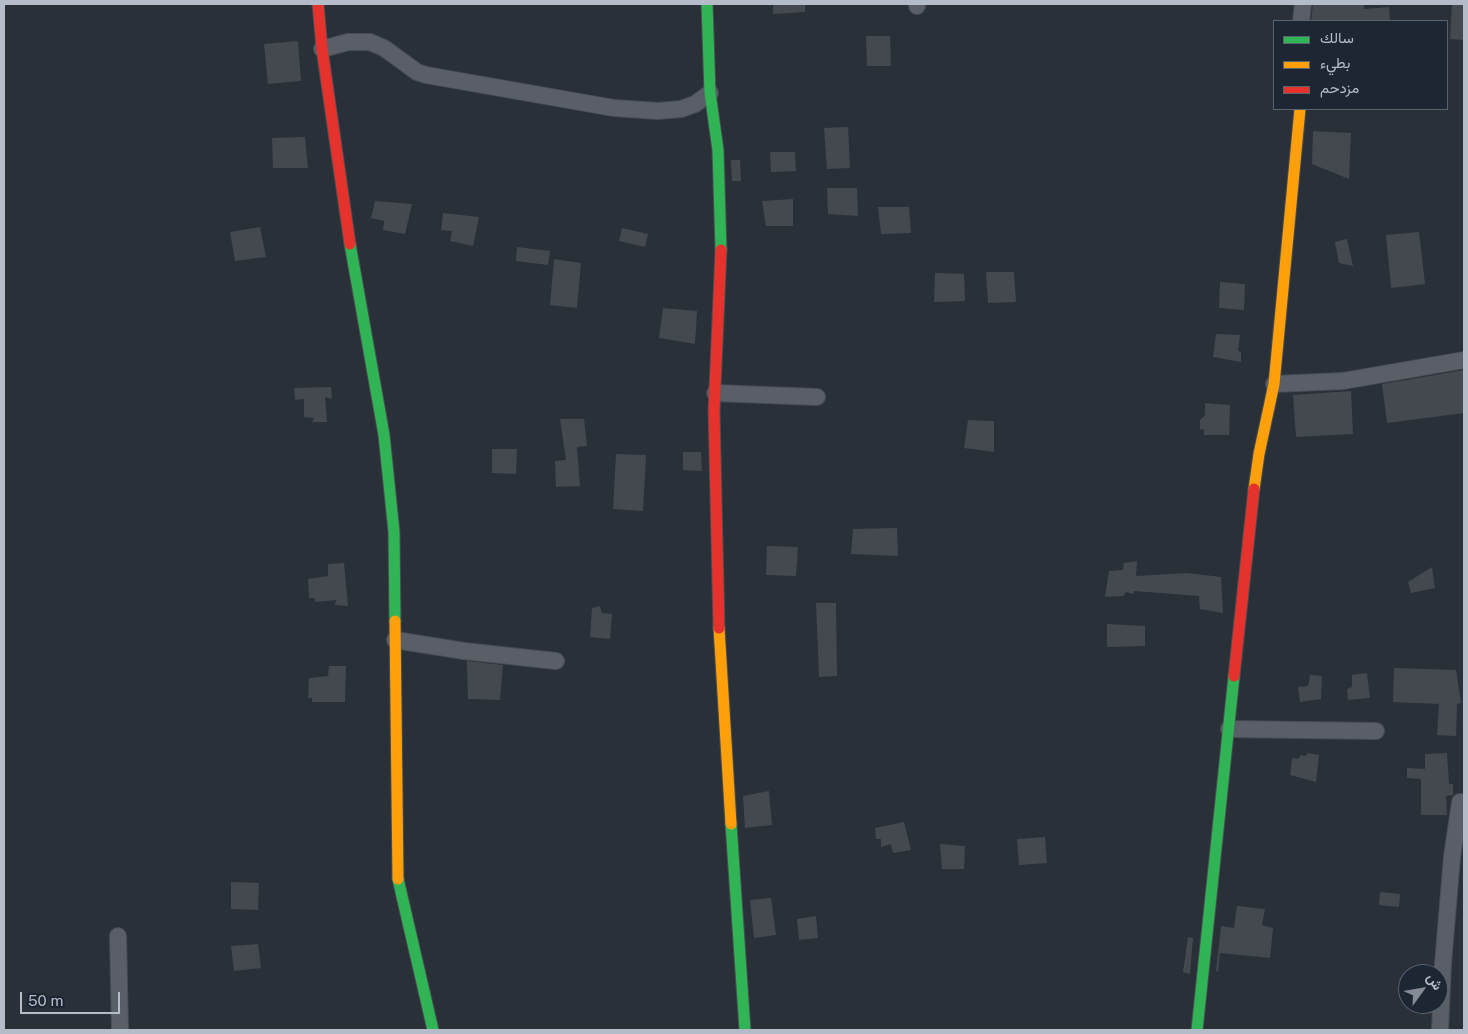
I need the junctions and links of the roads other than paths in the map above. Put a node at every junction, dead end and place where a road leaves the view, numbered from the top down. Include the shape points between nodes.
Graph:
1 (318, 4) edge
2 (707, 4) edge
3 (1302, 4) edge
4 (1301, 20) edge
5 (322, 49) junction
6 (710, 93) junction
7 (1300, 110) edge
8 (1464, 360) edge
9 (1274, 384) junction
10 (715, 393) junction
11 (817, 397) dead end
12 (395, 640) junction
13 (556, 661) dead end
14 (1229, 729) junction
15 (1376, 731) dead end
16 (1460, 802) dead end
17 (118, 936) dead end
18 (120, 1030) edge
19 (433, 1030) edge
20 (745, 1030) edge
21 (1197, 1030) edge
22 (1440, 1030) edge

1 - 5 street
2 - 6 street
3 - 4 street
5 - 6 street via 348,42 370,42 426,75 614,108 681,109
5 - 12 street via 351,250 384,435 394,532
6 - 10 street via 718,150 720,217
7 - 9 street
8 - 9 street via 1343,381
9 - 14 street via 1256,472
10 - 11 street
10 - 20 street via 716,590
12 - 13 street
12 - 19 street via 396,863 405,920
14 - 15 street
14 - 21 street
16 - 22 street via 1450,884
17 - 18 street

